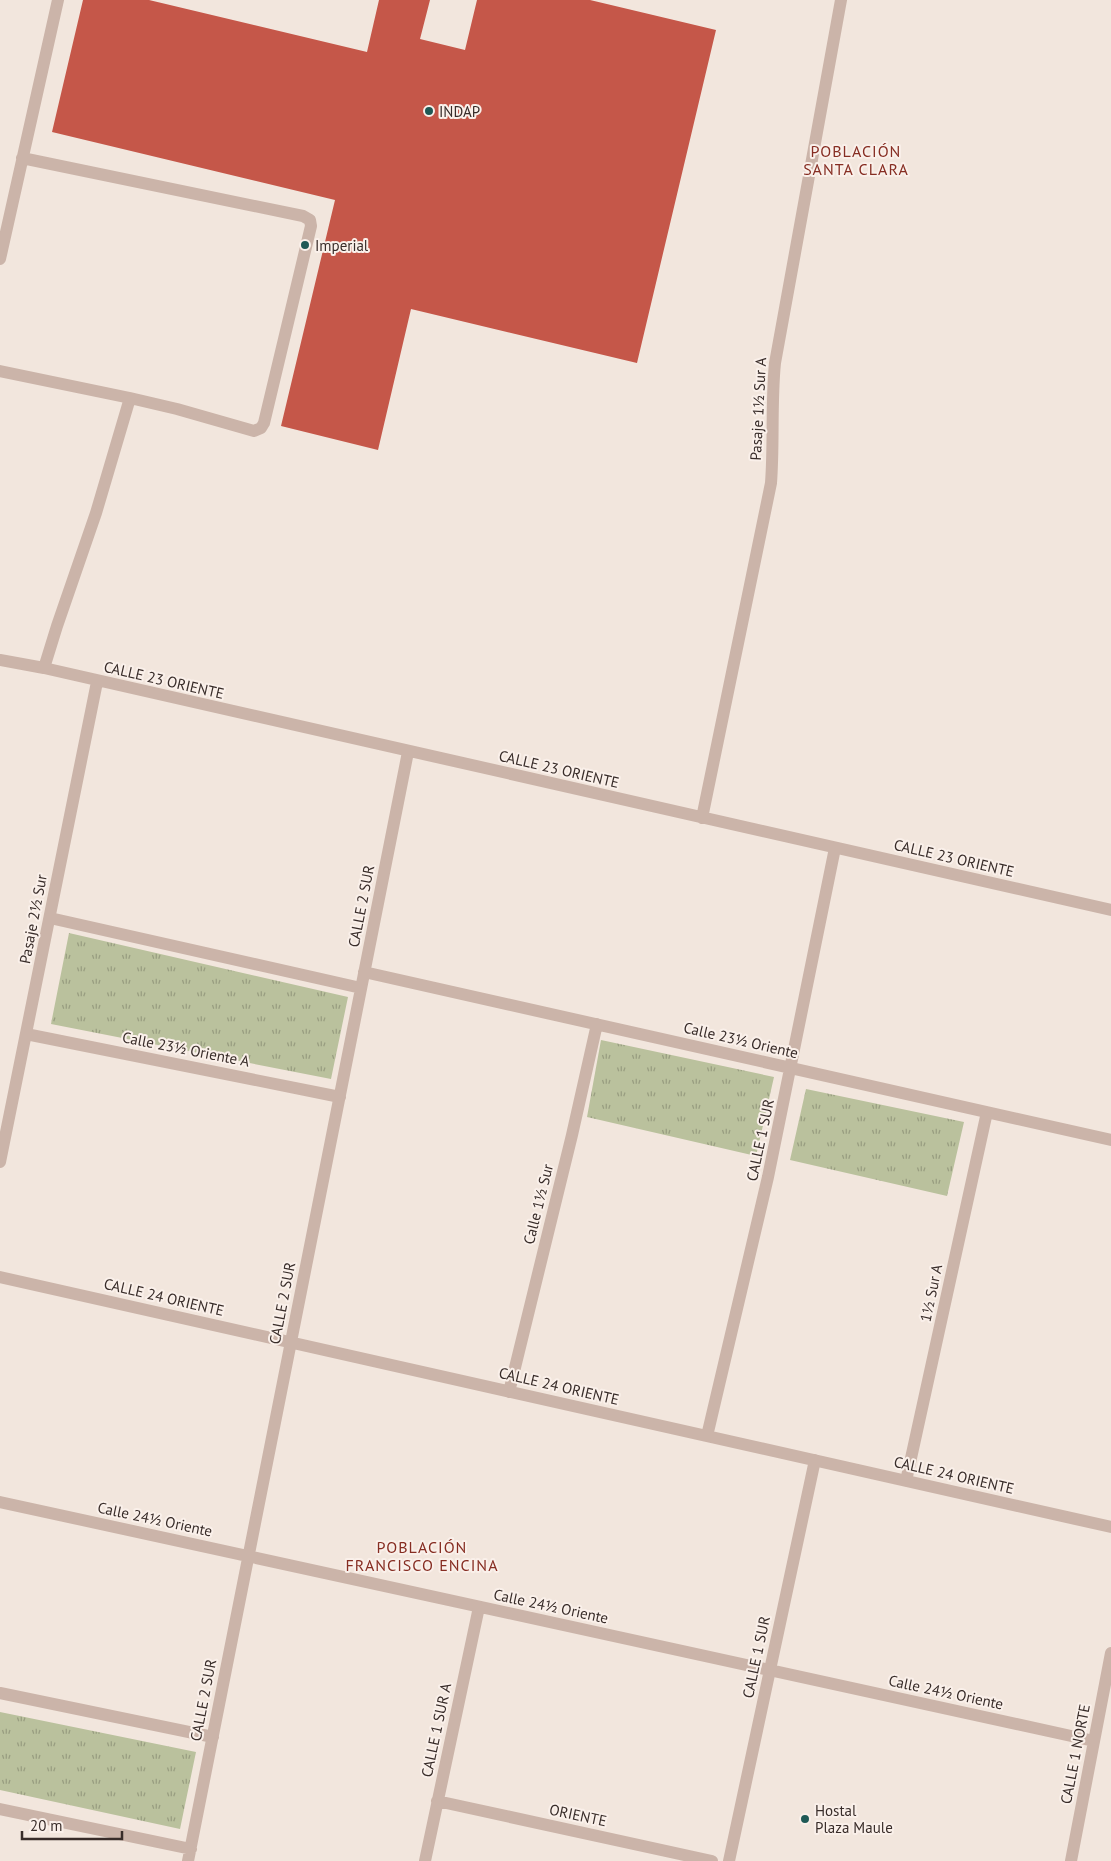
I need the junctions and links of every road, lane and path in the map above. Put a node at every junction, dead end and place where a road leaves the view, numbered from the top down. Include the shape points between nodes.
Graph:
1 (58, 0) edge
2 (841, 0) edge
3 (22, 158) junction
4 (0, 259) edge
5 (0, 371) edge
6 (130, 398) junction
7 (0, 660) edge
8 (44, 668) junction
9 (97, 682) junction
10 (408, 752) junction
11 (702, 818) junction
12 (835, 848) junction
13 (1111, 910) edge
14 (50, 918) junction
15 (364, 972) junction
16 (361, 988) junction
17 (597, 1024) junction
18 (26, 1034) junction
19 (791, 1068) junction
20 (340, 1097) junction
21 (987, 1112) junction
22 (1111, 1140) edge
23 (0, 1162) edge
24 (0, 1277) edge
25 (291, 1343) junction
26 (509, 1392) junction
27 (707, 1436) junction
28 (816, 1460) junction
29 (906, 1481) junction
30 (0, 1502) edge
31 (1111, 1527) edge
32 (248, 1556) junction
33 (479, 1607) junction
34 (1111, 1652) edge
35 (770, 1670) junction
36 (0, 1693) edge
37 (213, 1737) junction
38 (1094, 1741) junction
39 (437, 1801) junction
40 (0, 1808) edge
41 (190, 1855) edge
42 (424, 1861) edge
43 (712, 1861) edge
44 (729, 1861) edge
45 (1071, 1861) edge

1 - 3 street
2 - 11 street, Pasaje 1½ Sur A via 775,363 771,483
3 - 4 street
3 - 6 street via 310,220 261,428 254,431
5 - 6 street
6 - 8 street via 96,513
7 - 8 street, CALLE 23 ORIENTE
8 - 9 street, CALLE 23 ORIENTE
9 - 10 street, CALLE 23 ORIENTE
9 - 14 street, Pasaje 2½ Sur
10 - 11 street, CALLE 23 ORIENTE
10 - 15 street, CALLE 2 SUR
11 - 12 street, CALLE 23 ORIENTE
12 - 13 street, CALLE 23 ORIENTE
12 - 19 street, CALLE 1 SUR
14 - 16 street
14 - 18 street, Pasaje 2½ Sur
15 - 16 street, CALLE 2 SUR
15 - 17 street, Calle 23½ Oriente
16 - 20 street, CALLE 2 SUR
17 - 19 street, Calle 23½ Oriente
17 - 26 street, Calle 1½ Sur
18 - 20 street, Calle 23½ Oriente A
18 - 23 street, Pasaje 2½ Sur
19 - 21 street, Calle 23½ Oriente
19 - 27 street, CALLE 1 SUR
20 - 25 street, CALLE 2 SUR
21 - 22 street, Calle 23½ Oriente
21 - 29 street, 1½ Sur A
24 - 25 street, CALLE 24 ORIENTE
25 - 26 street, CALLE 24 ORIENTE
25 - 32 street, CALLE 2 SUR
26 - 27 street, CALLE 24 ORIENTE
27 - 28 street, CALLE 24 ORIENTE
28 - 29 street, CALLE 24 ORIENTE
28 - 35 street, CALLE 1 SUR
29 - 31 street, CALLE 24 ORIENTE
30 - 32 street, Calle 24½ Oriente
32 - 33 street, Calle 24½ Oriente
32 - 37 street, CALLE 2 SUR
33 - 35 street, Calle 24½ Oriente
33 - 39 street, CALLE 1 SUR A
34 - 38 street, CALLE 1 NORTE
35 - 38 street, Calle 24½ Oriente
35 - 44 street, CALLE 1 SUR
36 - 37 street
37 - 41 street, CALLE 2 SUR
38 - 45 street, CALLE 1 NORTE
39 - 42 street, CALLE 1 SUR A
39 - 43 street, ORIENTE
40 - 41 street

